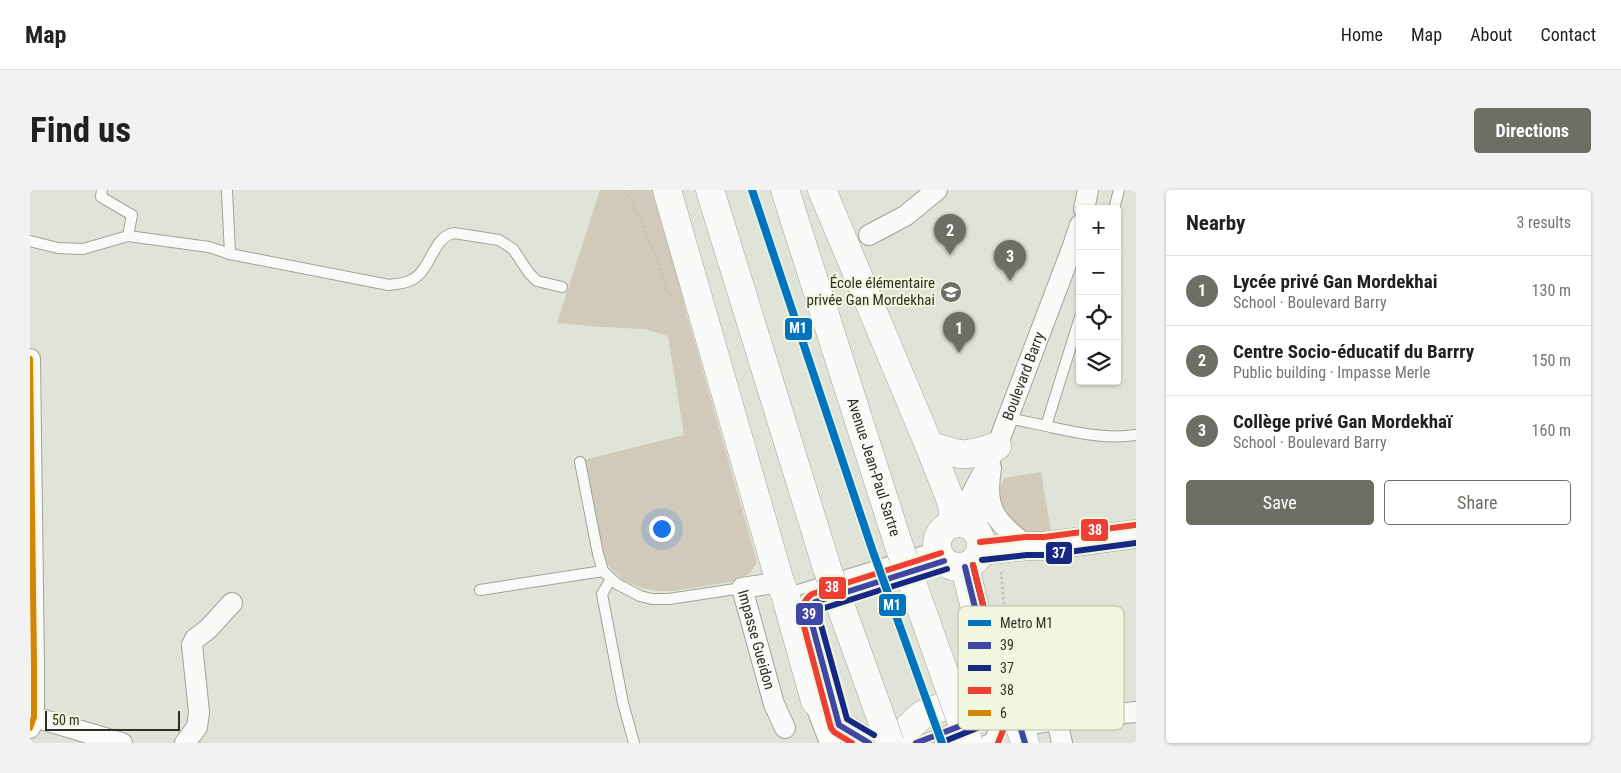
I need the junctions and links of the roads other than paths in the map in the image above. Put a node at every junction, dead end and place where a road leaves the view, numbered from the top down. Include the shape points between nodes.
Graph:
1 (102, 190) edge
2 (667, 190) edge
3 (710, 190) edge
4 (785, 190) edge
5 (822, 190) edge
6 (937, 190) edge
7 (1088, 190) edge
8 (1120, 190) edge
9 (226, 191) edge
10 (1085, 205) edge
11 (1115, 205) edge
12 (869, 235) dead end
13 (128, 236) junction
14 (1076, 237) edge
15 (30, 241) edge
16 (230, 254) junction
17 (562, 287) dead end
18 (1076, 330) edge
19 (30, 359) edge
20 (1008, 418) junction
21 (1046, 426) junction
22 (1136, 435) edge
23 (929, 445) junction
24 (995, 451) junction
25 (580, 462) dead end
26 (988, 490) junction
27 (1136, 534) edge
28 (964, 544) junction
29 (1027, 546) junction
30 (603, 571) junction
31 (611, 579) junction
32 (742, 588) junction
33 (782, 588) junction
34 (480, 590) dead end
35 (232, 604) dead end
36 (977, 606) edge
37 (958, 701) edge
38 (958, 712) edge
39 (32, 722) edge
40 (958, 725) edge
41 (785, 728) dead end
42 (964, 730) edge
43 (1011, 730) edge
44 (1059, 730) edge
45 (838, 737) edge
46 (122, 743) edge
47 (185, 743) edge
48 (634, 743) edge
49 (894, 743) edge
50 (969, 743) edge
51 (980, 743) edge
52 (1062, 743) edge

1 - 13 lane via 101,197 132,215
2 - 33 main road
3 - 49 main road, bridge via 827,568
4 - 38 main road, Avenue Jean-Paul Sartre, bridge via 898,543
5 - 23 main road
6 - 12 street via 905,216
7 - 10 street
8 - 11 lane
9 - 16 lane
13 - 15 lane via 82,249 58,248
13 - 16 lane via 209,247
14 - 20 street, Boulevard Barry
16 - 17 lane via 389,285 409,282 424,271 440,240 446,234 454,233 499,240 513,249 537,281
18 - 21 lane
19 - 39 street
20 - 21 lane
20 - 24 street, Boulevard Barry
21 - 22 lane via 1122,438
23 - 24 main road via 966,455
23 - 28 main road
24 - 26 street
24 - 28 street, Boulevard Barry via 964,509
25 - 30 lane
26 - 28 street
26 - 29 street via 995,516 1003,527
27 - 29 main road
28 - 29 main road
28 - 33 lane
28 - 36 main road
28 - 45 street via 815,602 809,613
30 - 31 lane
30 - 34 lane
31 - 32 lane via 633,593 652,599
31 - 48 lane via 602,594
32 - 33 street, Impasse Gueidon
32 - 41 street, Impasse Gueidon via 774,704
33 - 45 main road via 815,701
35 - 47 street via 192,645 199,712 197,728
37 - 49 main road via 922,715
39 - 46 street
40 - 49 lane
42 - 50 main road, Avenue Jean-Paul Sartre, bridge
43 - 51 lane
44 - 52 street
45 - 49 main road

